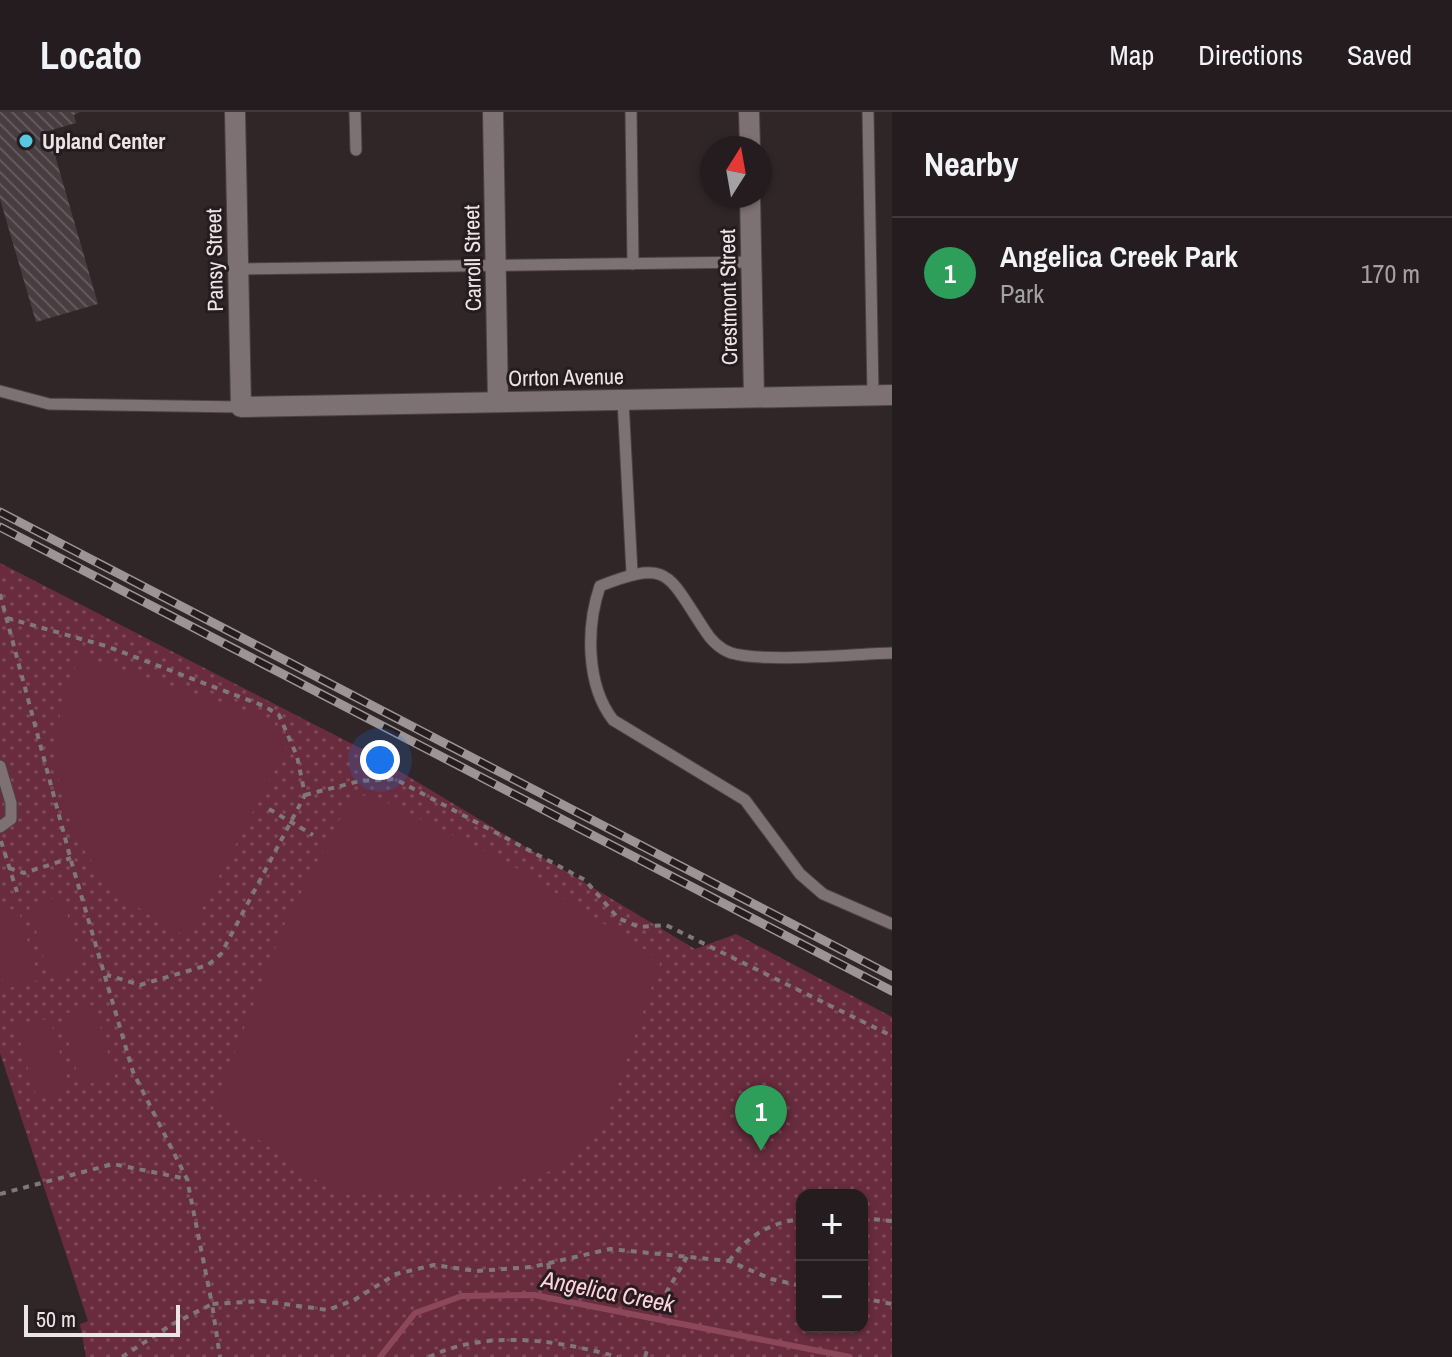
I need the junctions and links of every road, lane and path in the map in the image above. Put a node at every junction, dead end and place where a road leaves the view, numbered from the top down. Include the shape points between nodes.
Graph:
1 (235, 112) edge
2 (355, 112) edge
3 (493, 112) edge
4 (631, 112) edge
5 (749, 112) edge
6 (868, 112) edge
7 (750, 136) edge
8 (356, 150) dead end
9 (750, 208) edge
10 (752, 262) junction
11 (633, 264) junction
12 (496, 266) junction
13 (239, 269) junction
14 (0, 391) edge
15 (882, 395) edge
16 (754, 397) junction
17 (623, 400) junction
18 (498, 402) junction
19 (241, 407) junction
20 (632, 573) junction
21 (0, 594) edge
22 (7, 618) junction
23 (892, 653) edge
24 (0, 766) edge
25 (305, 795) junction
26 (269, 809) dead end
27 (291, 822) junction
28 (0, 827) edge
29 (313, 835) dead end
30 (0, 839) edge
31 (71, 858) junction
32 (9, 868) junction
33 (17, 892) dead end
34 (892, 924) edge
35 (107, 975) junction
36 (892, 1036) edge
37 (187, 1179) junction
38 (0, 1194) edge
39 (868, 1219) edge
40 (796, 1221) edge
41 (892, 1221) edge
42 (687, 1257) junction
43 (729, 1261) junction
44 (548, 1263) junction
45 (796, 1285) edge
46 (553, 1286) dead end
47 (666, 1293) dead end
48 (868, 1299) edge
49 (212, 1304) junction
50 (892, 1304) edge
51 (647, 1350) dead end
52 (122, 1357) edge
53 (220, 1357) edge
54 (429, 1357) edge
55 (618, 1357) edge
56 (645, 1357) edge

1 - 13 street, Pansy Street
2 - 8 lane
3 - 12 street, Carroll Street
4 - 11 lane
5 - 7 street
6 - 15 lane
9 - 10 street, Crestmont Street
10 - 11 lane
10 - 16 street, Crestmont Street
11 - 12 lane
12 - 13 lane
12 - 18 street, Carroll Street
13 - 19 street, Pansy Street
14 - 19 lane via 49,404
15 - 16 street, Orrton Avenue
16 - 17 street, Orrton Avenue
17 - 18 street, Orrton Avenue
17 - 20 lane
18 - 19 street, Orrton Avenue
20 - 23 lane via 658,571 671,578 708,635 732,653
20 - 34 lane via 600,586 592,609 593,675 600,704 613,720 745,800 800,874 823,894
21 - 22 path
22 - 25 path via 106,646 264,706 279,715 297,756
22 - 31 path
24 - 28 lane via 12,811
25 - 27 path
25 - 36 path via 360,781 395,779 585,880 618,918 639,927 666,925
26 - 27 path
27 - 29 path
27 - 35 path via 221,954 208,965 140,985
30 - 32 path
31 - 32 path via 24,873
31 - 35 path
32 - 33 path
35 - 37 path via 133,1072
37 - 38 path via 113,1164
37 - 49 path
39 - 41 path
40 - 43 path via 760,1230 741,1243
42 - 43 path
42 - 44 path via 610,1249
42 - 47 path
43 - 45 path
44 - 46 path
44 - 49 path via 476,1271 434,1265 396,1274 328,1310 262,1301
48 - 50 path
49 - 52 path
49 - 53 path
51 - 56 path
54 - 55 path via 503,1339

